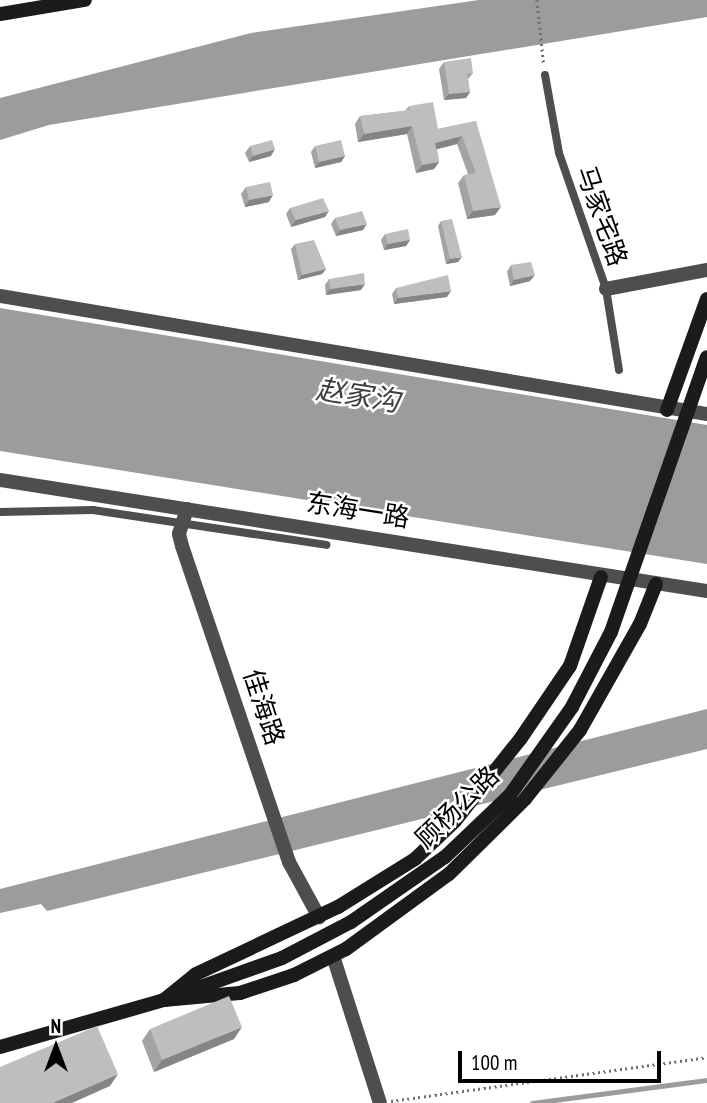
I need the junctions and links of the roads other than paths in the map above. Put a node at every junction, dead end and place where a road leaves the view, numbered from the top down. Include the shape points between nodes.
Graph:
1 (85, 0) edge
2 (0, 14) edge
3 (545, 75) road end
4 (707, 270) edge
5 (606, 289) junction
6 (0, 296) edge
7 (707, 299) edge
8 (707, 357) edge
9 (619, 370) dead end
10 (667, 410) junction
11 (707, 414) edge
12 (0, 480) edge
13 (187, 509) junction
14 (0, 512) edge
15 (181, 526) junction
16 (326, 545) dead end
17 (601, 577) junction
18 (656, 584) junction
19 (707, 591) edge
20 (318, 917) junction
21 (333, 956) junction
22 (164, 1000) junction
23 (0, 1046) edge
24 (380, 1103) edge

1 - 2 street
3 - 5 lane, 马家宅路 via 559,153
4 - 5 street
5 - 9 lane, 马家宅路
6 - 10 street
7 - 10 street
8 - 22 street, 顾杨公路, bridge via 611,632 572,707 510,795 445,857 351,922 282,958
10 - 11 street
12 - 13 street, 东海一路
13 - 15 street, 佳海路
13 - 17 street, 东海一路
14 - 15 lane via 93,510
15 - 16 lane
15 - 20 street, 佳海路 via 182,546 289,862
17 - 18 street, 东海一路
17 - 20 street via 570,666 521,738 455,821 415,859
18 - 19 street, 东海一路
18 - 21 street via 640,624 580,730 525,799 449,874
20 - 22 street via 196,974
21 - 22 street via 240,993
21 - 24 street
22 - 23 street, 顾杨公路

